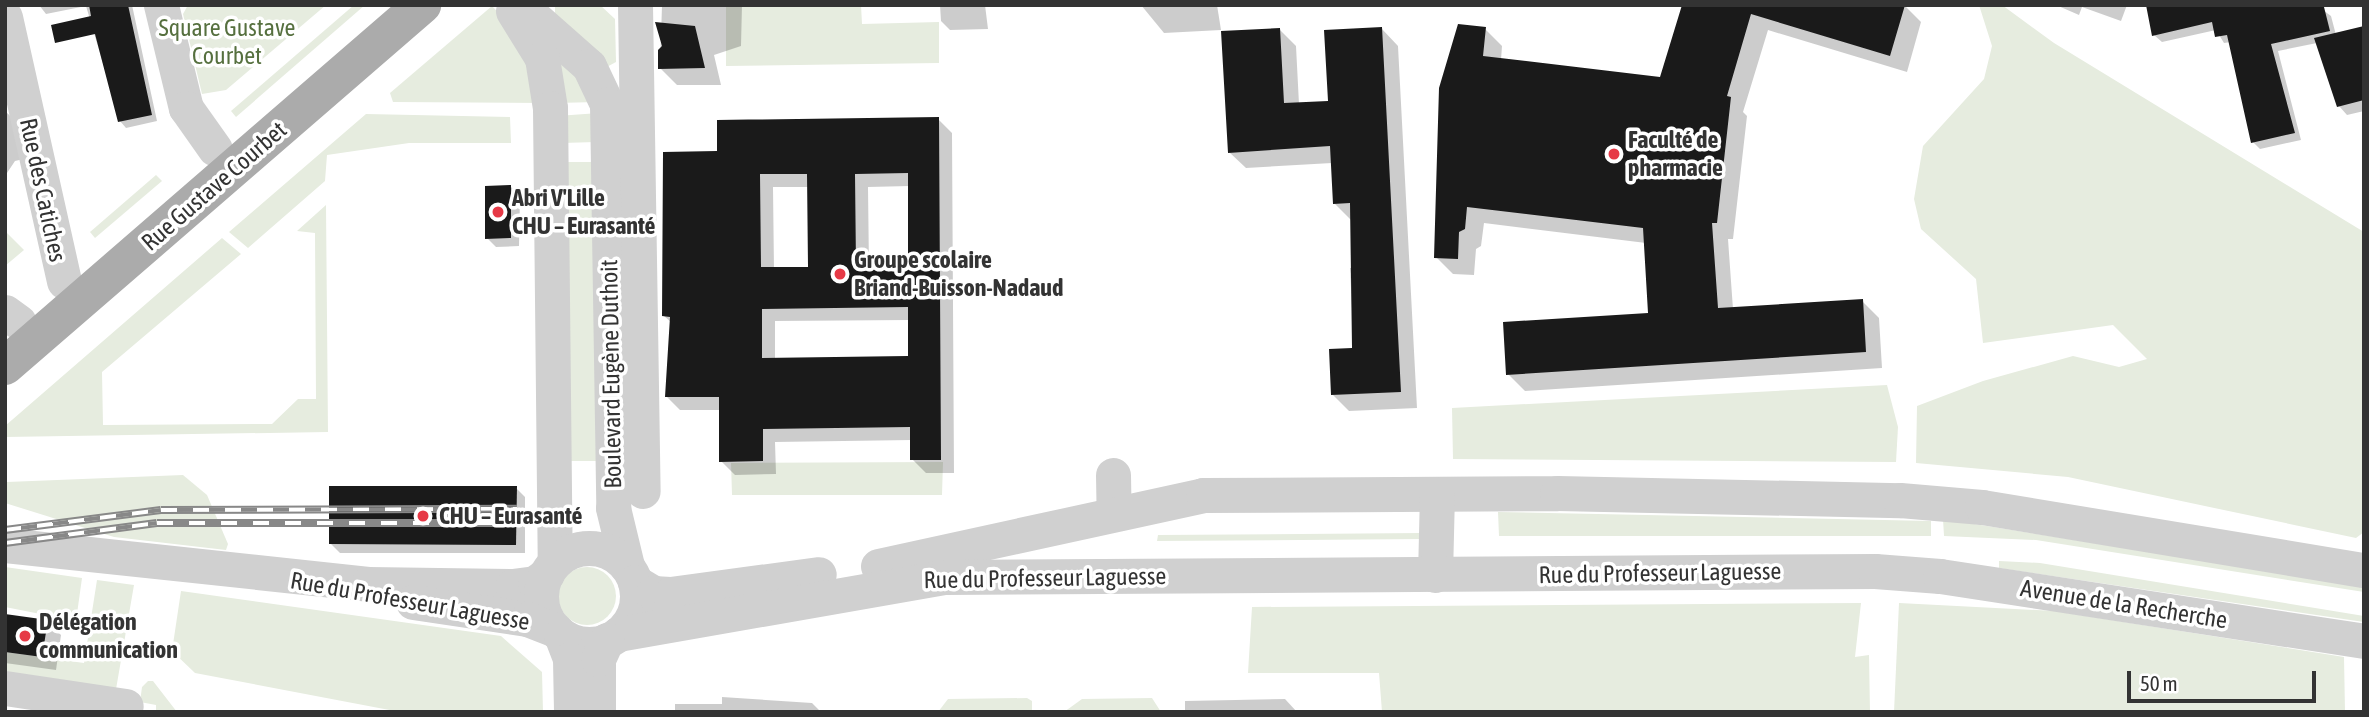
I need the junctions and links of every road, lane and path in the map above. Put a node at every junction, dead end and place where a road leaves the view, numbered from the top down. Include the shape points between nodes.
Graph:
1 (161, 5) edge
2 (383, 5) edge
3 (422, 5) edge
4 (509, 5) edge
5 (520, 5) edge
6 (635, 5) edge
7 (5, 17) edge
8 (215, 149) junction
9 (64, 281) junction
10 (10, 322) edge
11 (5, 366) edge
12 (1113, 475) dead end
13 (643, 491) dead end
14 (1437, 494) junction
15 (1114, 514) junction
16 (5, 522) edge
17 (5, 545) edge
18 (122, 555) junction
19 (551, 568) junction
20 (2364, 570) edge
21 (1885, 572) joint
22 (631, 574) junction
23 (262, 575) junction
24 (1435, 576) junction
25 (559, 633) junction
26 (612, 637) junction
27 (2364, 641) edge
28 (5, 688) edge
29 (126, 706) dead end
30 (571, 712) edge
31 (598, 712) edge

1 - 8 street via 186,108
2 - 8 main road, Rue Gustave Courbet
3 - 11 main road, Rue Gustave Courbet
4 - 19 street via 542,58 550,108
5 - 22 street, Boulevard Eugène Duthoit via 589,66 607,104 613,508
6 - 13 street, Boulevard Eugène Duthoit
7 - 9 street, Rue des Catiches
8 - 9 main road, Rue Gustave Courbet
9 - 10 main road, Rue Gustave Courbet
12 - 15 street
14 - 15 street, Rue du Professeur Laguesse via 1203,495
14 - 20 street, Rue du Professeur Laguesse via 1887,500 2054,516
14 - 24 street
15 - 22 street, Rue du Professeur Laguesse via 881,566 670,594 653,593
16 - 18 street, Rue du Professeur Laguesse
17 - 18 street, Rue du Professeur Laguesse
18 - 23 street, Rue du Professeur Laguesse
19 - 22 street via 589,548 607,551
19 - 23 street, Rue du Professeur Laguesse via 535,583 512,586 368,584
19 - 25 street via 543,607
21 - 24 street, Rue du Professeur Laguesse
21 - 27 street, Avenue de la Recherche via 1940,576
22 - 26 street via 634,613
23 - 25 street, Rue du Professeur Laguesse via 510,615
24 - 26 street, Rue du Professeur Laguesse via 944,577
25 - 26 street via 580,643
25 - 30 street via 570,659
26 - 31 street via 598,659
28 - 29 street

